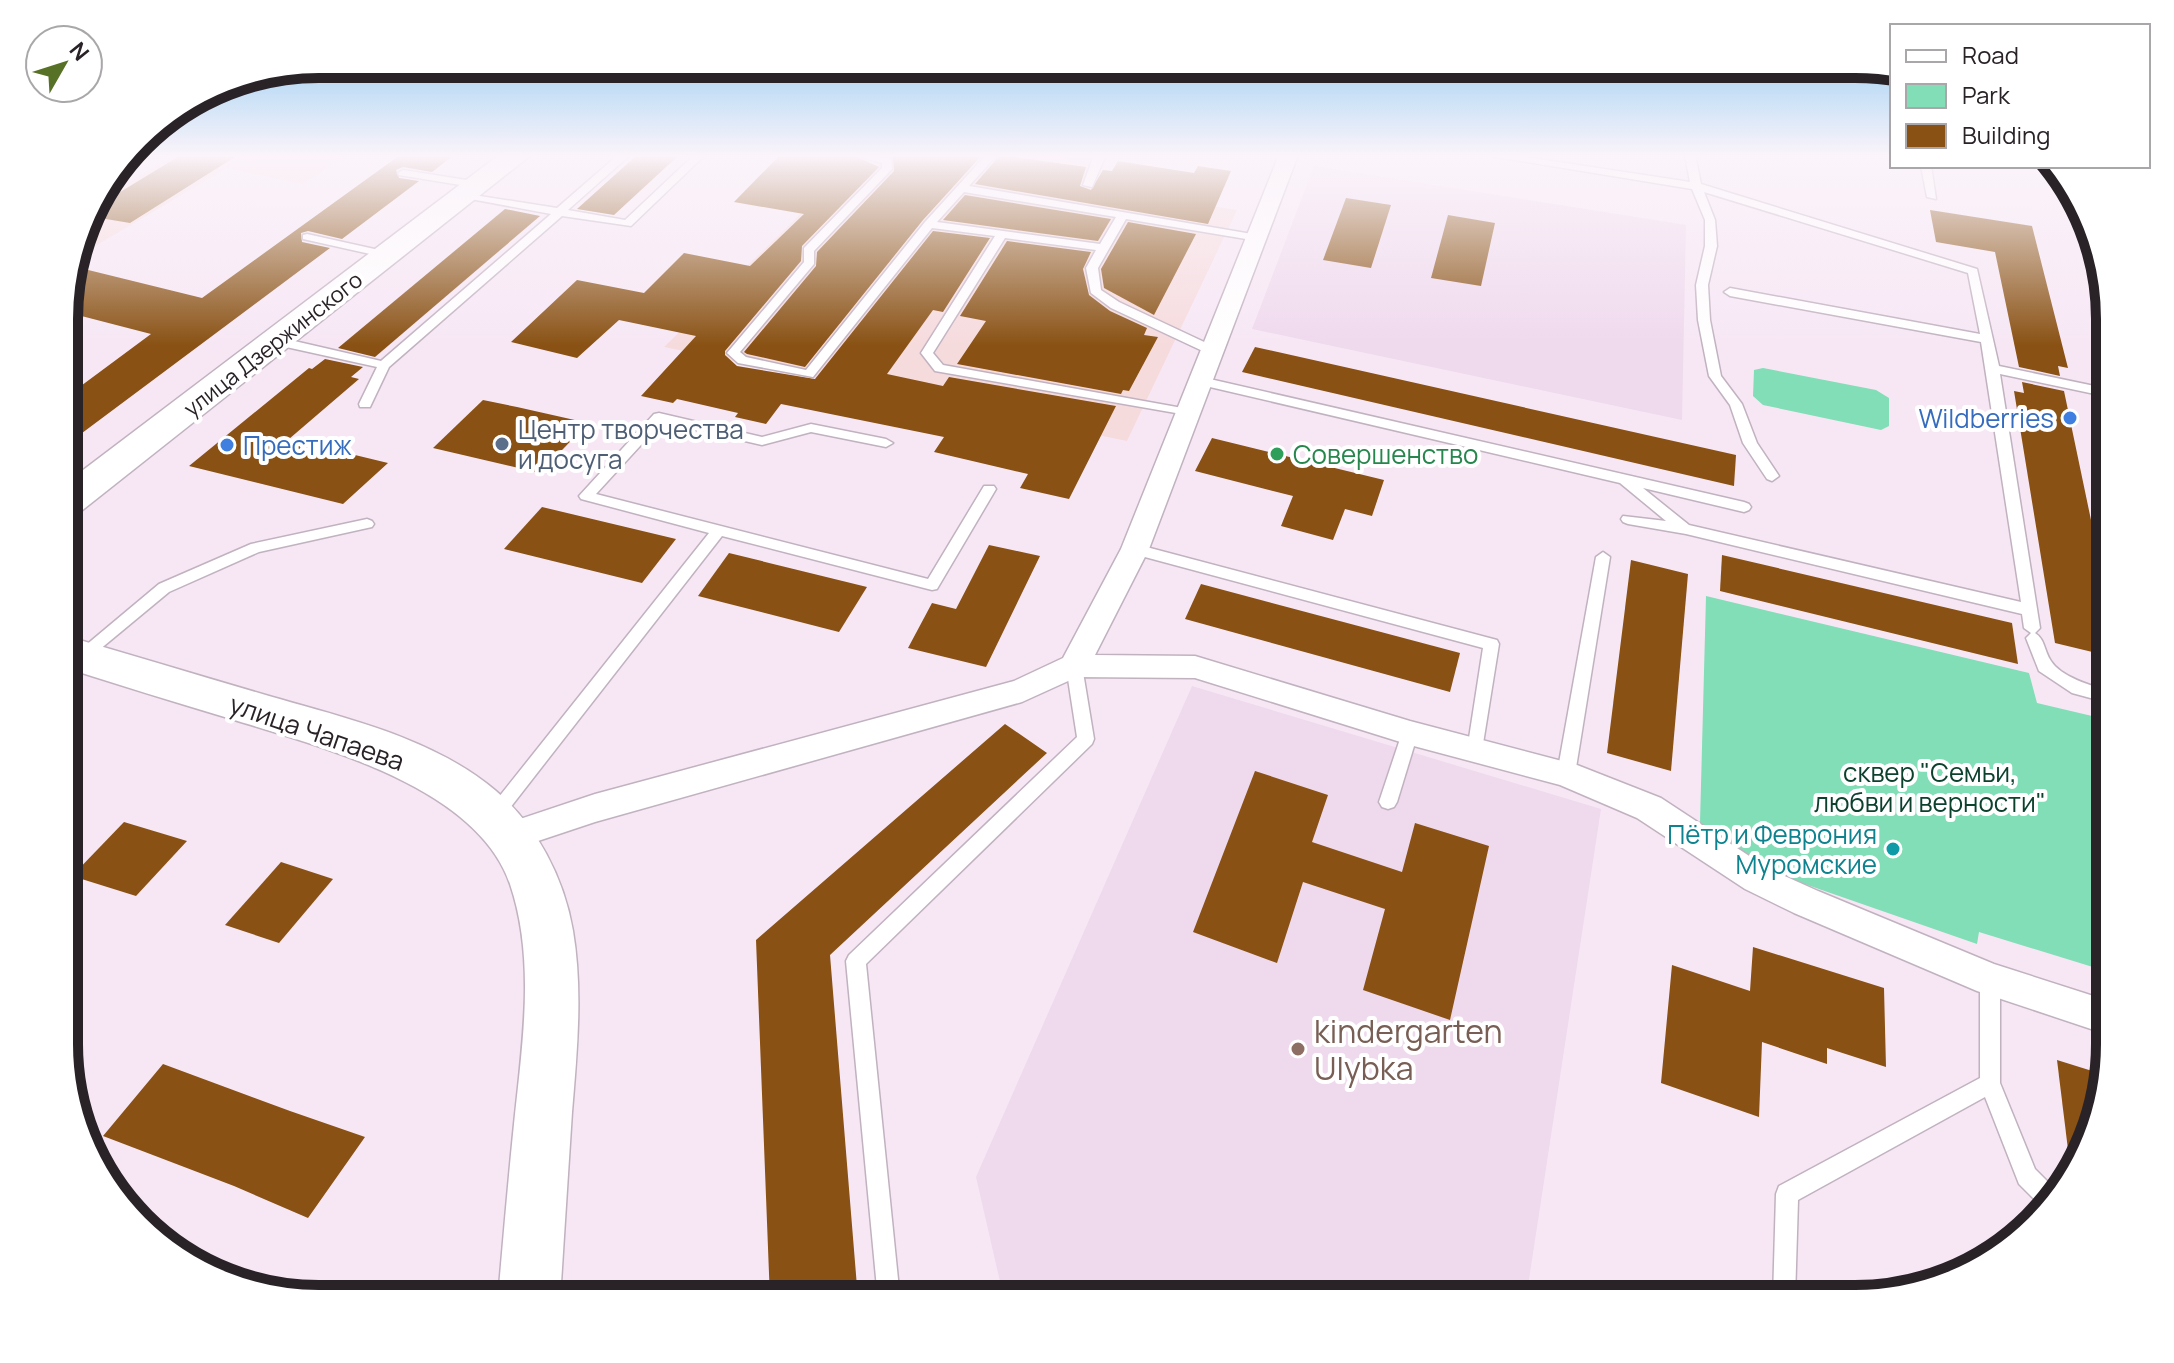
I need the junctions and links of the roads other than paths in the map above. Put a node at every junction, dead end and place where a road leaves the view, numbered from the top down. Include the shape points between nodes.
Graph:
1 (435, 219) edge
2 (554, 219) edge
3 (595, 219) edge
4 (633, 219) edge
5 (839, 219) edge
6 (934, 219) edge
7 (1121, 219) edge
8 (1144, 219) edge
9 (1265, 219) edge
10 (1709, 219) edge
11 (1802, 219) edge
12 (929, 224) junction
13 (1002, 234) junction
14 (307, 237) dead end
15 (1258, 238) junction
16 (1103, 248) junction
17 (388, 255) junction
18 (1730, 292) dead end
19 (1987, 339) junction
20 (277, 341) junction
21 (1213, 351) junction
22 (384, 365) junction
23 (1993, 369) junction
24 (1201, 381) junction
25 (2095, 390) edge
26 (365, 404) dead end
27 (1188, 413) junction
28 (886, 443) dead end
29 (1772, 476) dead end
30 (1621, 479) junction
31 (989, 489) dead end
32 (78, 494) edge
33 (1744, 507) dead end
34 (1628, 519) dead end
35 (367, 524) dead end
36 (720, 529) junction
37 (1686, 529) junction
38 (1135, 549) junction
39 (1603, 557) dead end
40 (2029, 610) junction
41 (78, 651) edge
42 (78, 655) edge
43 (1074, 666) junction
44 (2095, 693) edge
45 (1410, 733) junction
46 (1475, 751) junction
47 (1566, 774) junction
48 (1388, 802) dead end
49 (502, 826) junction
50 (1990, 979) junction
51 (2095, 1013) edge
52 (1990, 1083) junction
53 (2044, 1193) edge
54 (1784, 1284) edge
55 (530, 1285) edge
56 (888, 1285) edge

1 - 17 main road, улица Дзержинского
2 - 22 lane
3 - 4 lane via 627,224
5 - 12 lane via 808,250 810,262 733,353 742,360 809,374
6 - 12 lane
7 - 16 lane
8 - 15 lane
9 - 15 street
10 - 29 lane via 1711,246 1702,285 1715,376 1736,404 1750,443
11 - 19 lane via 1973,271
12 - 13 lane
13 - 16 lane
13 - 27 lane via 927,353 939,368
14 - 17 lane
15 - 21 street
16 - 21 lane via 1092,268 1095,291
17 - 20 main road, улица Дзержинского
18 - 19 lane
19 - 23 lane
20 - 22 lane
20 - 32 main road, улица Дзержинского
21 - 24 street
22 - 26 lane
23 - 25 lane
23 - 40 lane
24 - 27 street
24 - 30 lane
27 - 38 street
28 - 36 lane via 811,428 762,441 659,417 586,496
30 - 33 lane
30 - 37 lane
31 - 36 lane via 932,585
34 - 37 lane
35 - 41 lane via 256,548 164,588
36 - 49 lane
37 - 40 lane
38 - 43 street
38 - 46 lane via 1491,644
39 - 47 lane
40 - 44 lane via 2045,667 2078,689
42 - 49 main road, улица Чапаева via 386,750 450,784
43 - 45 street via 1195,667
43 - 49 street via 1022,690 595,808
43 - 56 lane via 1086,739 856,961
45 - 46 street
45 - 48 lane
46 - 47 street
47 - 50 street via 1649,808 1757,879
49 - 55 main road, улица Чапаева via 538,889 547,929 551,1017
50 - 51 street
50 - 52 lane
52 - 53 lane via 2027,1176
52 - 54 lane via 1787,1194

